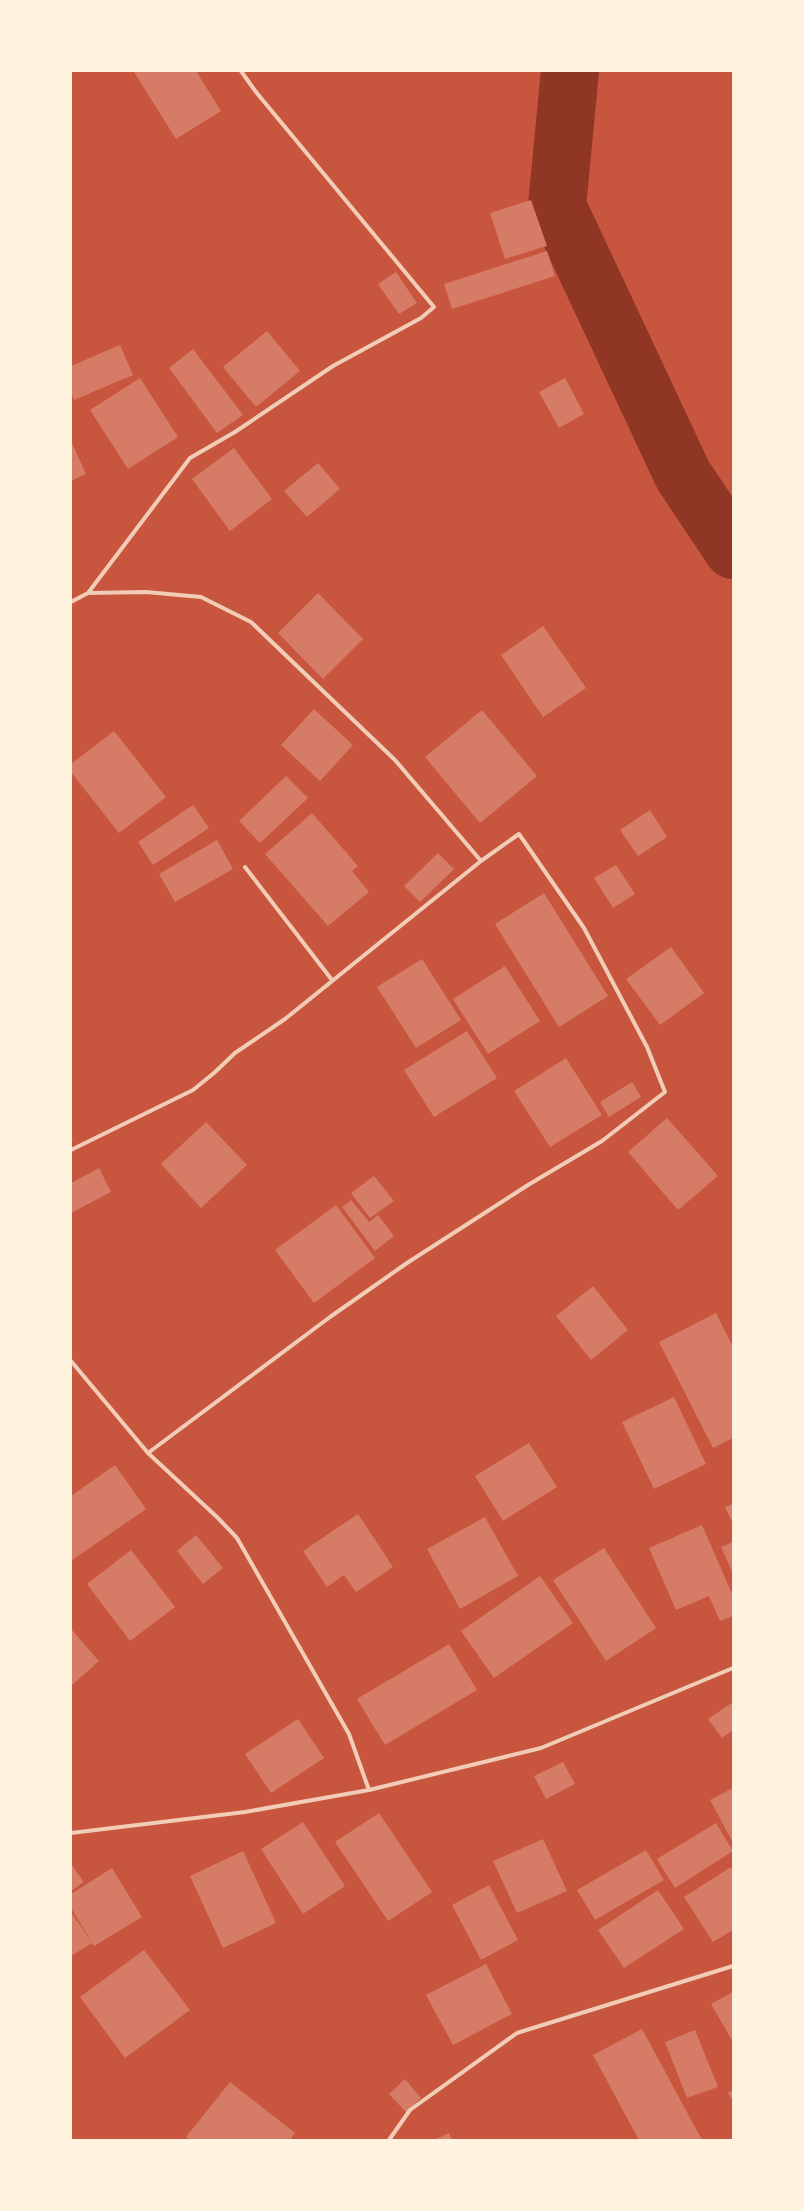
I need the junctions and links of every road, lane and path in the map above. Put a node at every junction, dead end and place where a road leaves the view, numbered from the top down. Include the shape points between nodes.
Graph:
1 (241, 71) edge
2 (88, 593) junction
3 (71, 602) edge
4 (481, 861) junction
5 (245, 867) dead end
6 (332, 980) junction
7 (71, 1150) edge
8 (71, 1361) edge
9 (148, 1453) junction
10 (733, 1668) edge
11 (369, 1790) junction
12 (71, 1833) edge
13 (733, 1966) edge
14 (389, 2140) edge

1 - 2 street via 434,307 421,318 333,366 235,432 190,458
2 - 3 street
2 - 4 street via 146,592 201,596 251,622 395,760
4 - 6 street
4 - 9 street via 519,834 584,928 648,1047 665,1092 602,1141 407,1263 330,1317
5 - 6 street
6 - 7 street via 285,1019 235,1052 192,1090
8 - 9 street
9 - 11 street via 237,1538 349,1734
10 - 11 street via 541,1748
11 - 12 street via 245,1812
13 - 14 street via 517,2033 410,2110

